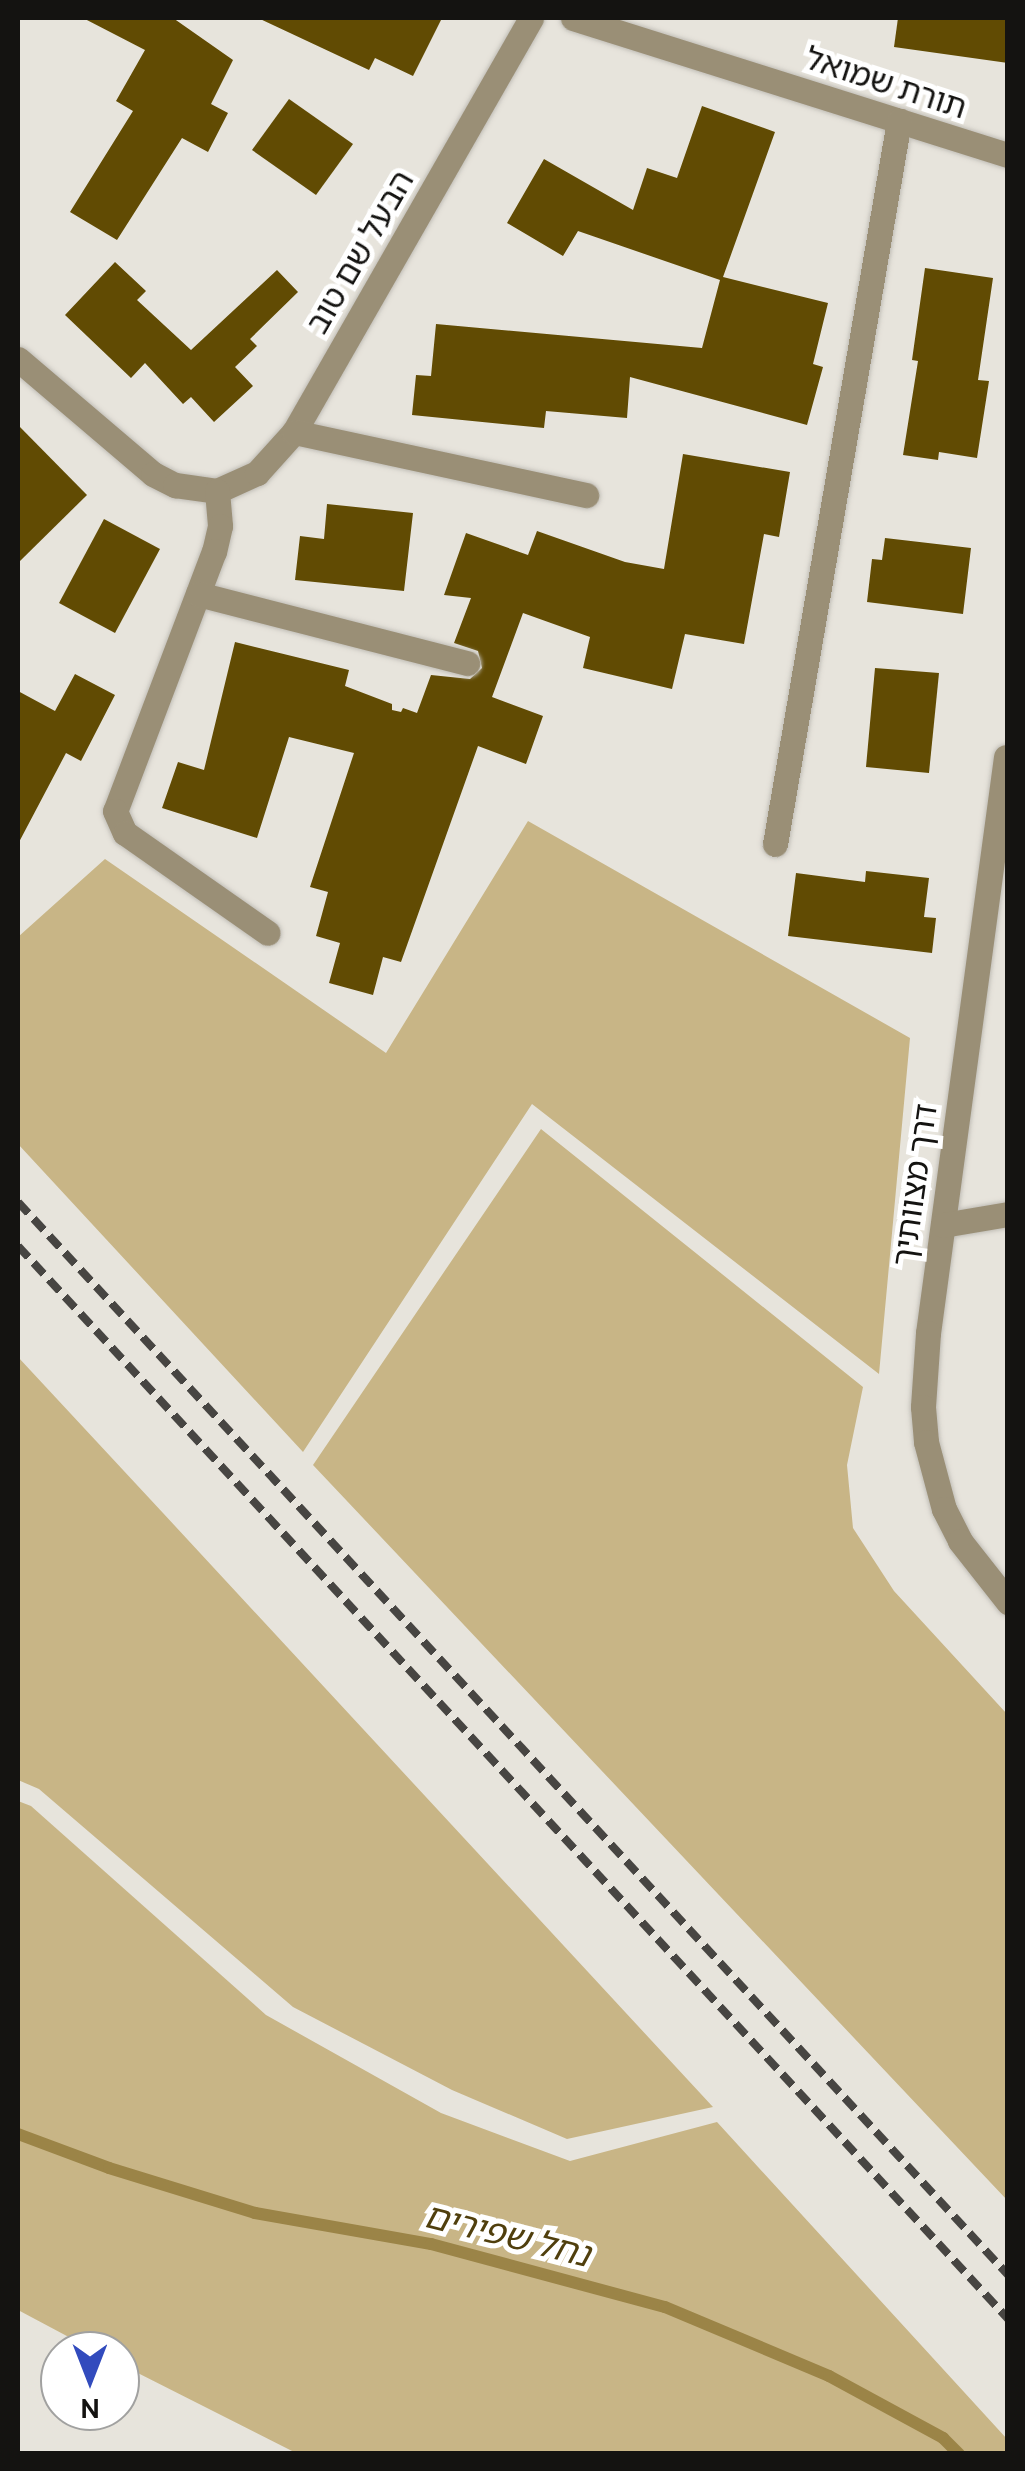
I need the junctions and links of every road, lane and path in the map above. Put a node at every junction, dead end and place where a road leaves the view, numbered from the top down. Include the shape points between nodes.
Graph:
1 (531, 18) edge
2 (574, 18) edge
3 (899, 121) junction
4 (1008, 155) edge
5 (18, 359) edge
6 (294, 432) junction
7 (217, 491) junction
8 (586, 495) dead end
9 (198, 594) junction
10 (467, 663) dead end
11 (1007, 753) edge
12 (774, 844) dead end
13 (268, 933) dead end
14 (1008, 1214) edge
15 (943, 1225) junction
16 (1008, 1602) edge

1 - 6 street, הבעל שם טוב
2 - 3 street, תורת שמואל
3 - 4 street, תורת שמואל
3 - 12 street
5 - 7 street via 153,474
6 - 7 street, הבעל שם טוב via 257,473
6 - 8 street
7 - 9 street via 220,526
9 - 10 street
9 - 13 street via 115,810 125,834
11 - 15 street, דרך מצוותיך
14 - 15 street
15 - 16 street, דרך מצוותיך via 924,1371 926,1442 944,1509

